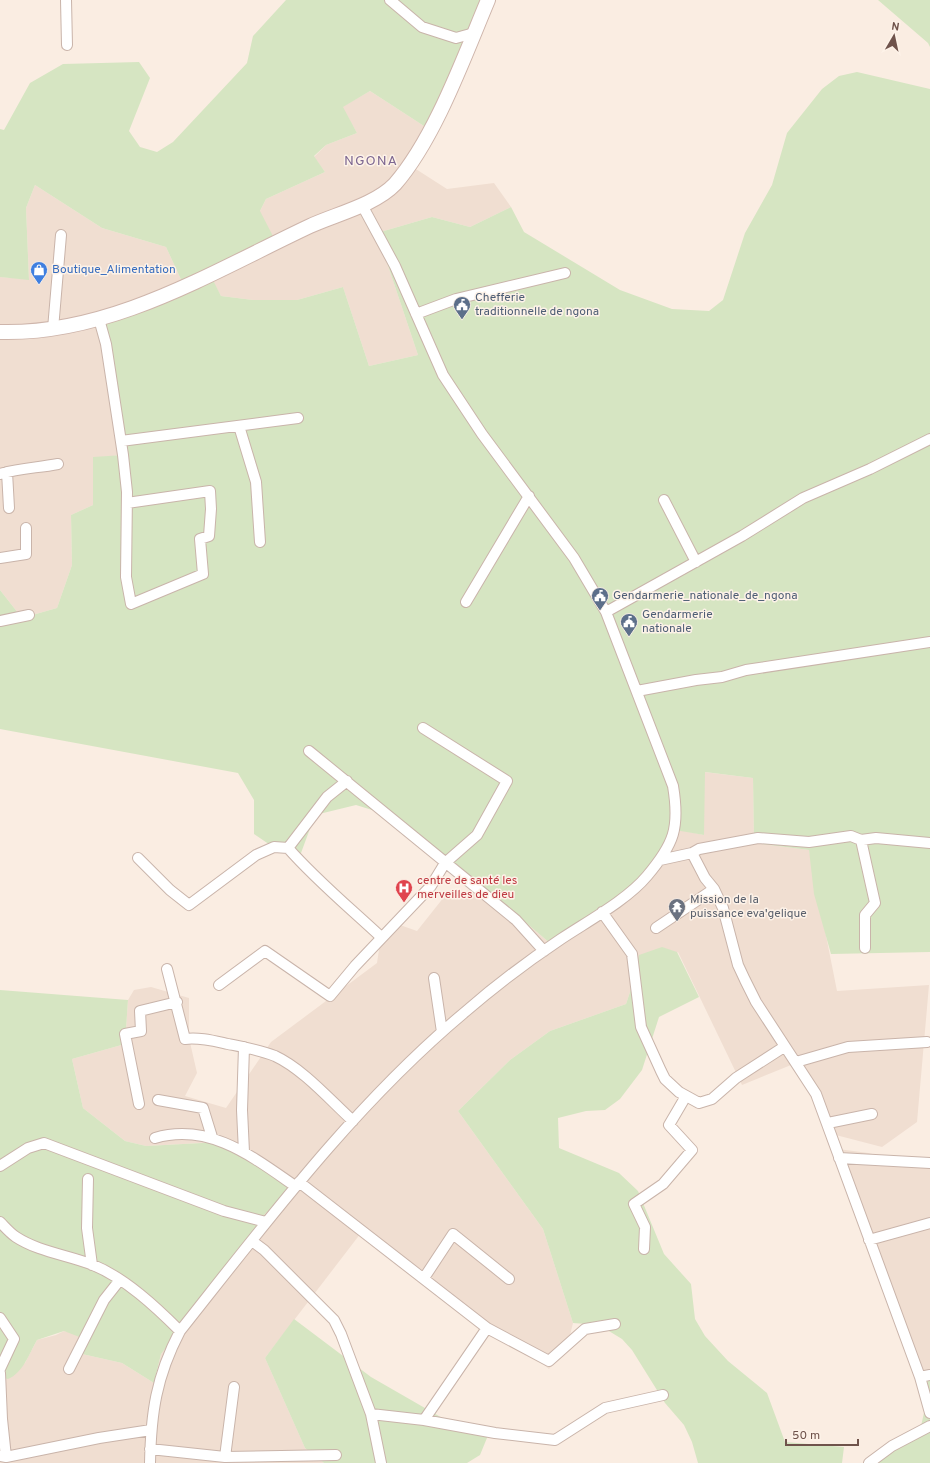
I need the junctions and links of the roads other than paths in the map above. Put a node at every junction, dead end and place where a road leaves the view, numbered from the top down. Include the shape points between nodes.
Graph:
1 (66, 0) edge
2 (390, 0) edge
3 (488, 0) edge
4 (474, 33) junction
5 (67, 45) dead end
6 (362, 205) junction
7 (61, 235) dead end
8 (565, 274) dead end
9 (416, 314) junction
10 (99, 319) junction
11 (53, 330) junction
12 (0, 332) edge
13 (298, 418) dead end
14 (239, 426) junction
15 (930, 439) edge
16 (121, 441) junction
17 (58, 464) dead end
18 (3, 473) edge
19 (529, 496) junction
20 (664, 500) dead end
21 (127, 503) junction
22 (9, 508) dead end
23 (26, 528) dead end
24 (260, 542) dead end
25 (0, 558) edge
26 (696, 562) junction
27 (466, 602) dead end
28 (606, 612) junction
29 (29, 615) dead end
30 (0, 621) edge
31 (930, 642) edge
32 (637, 691) junction
33 (423, 728) dead end
34 (309, 751) dead end
35 (347, 781) junction
36 (861, 840) junction
37 (930, 843) edge
38 (288, 848) junction
39 (692, 853) junction
40 (138, 858) dead end
41 (660, 860) junction
42 (446, 863) junction
43 (714, 889) junction
44 (602, 912) junction
45 (656, 928) dead end
46 (381, 938) junction
47 (865, 948) dead end
48 (544, 951) junction
49 (167, 969) dead end
50 (434, 978) dead end
51 (219, 985) dead end
52 (177, 1002) junction
53 (442, 1032) junction
54 (927, 1042) dead end
55 (244, 1047) junction
56 (784, 1047) junction
57 (796, 1062) junction
58 (686, 1096) junction
59 (158, 1100) dead end
60 (139, 1104) dead end
61 (872, 1114) dead end
62 (353, 1121) junction
63 (828, 1123) junction
64 (212, 1137) junction
65 (155, 1138) dead end
66 (244, 1152) junction
67 (839, 1158) junction
68 (930, 1163) edge
69 (0, 1166) edge
70 (88, 1179) dead end
71 (297, 1184) junction
72 (0, 1222) edge
73 (266, 1222) junction
74 (930, 1223) edge
75 (869, 1240) junction
76 (252, 1241) junction
77 (644, 1249) dead end
78 (92, 1265) junction
79 (424, 1278) junction
80 (509, 1279) dead end
81 (119, 1281) junction
82 (0, 1318) edge
83 (615, 1324) dead end
84 (487, 1328) junction
85 (180, 1331) junction
86 (0, 1369) edge
87 (69, 1369) dead end
88 (0, 1373) edge
89 (930, 1375) edge
90 (920, 1377) junction
91 (234, 1387) dead end
92 (663, 1395) dead end
93 (930, 1413) edge
94 (371, 1414) junction
95 (424, 1420) junction
96 (930, 1426) edge
97 (151, 1430) junction
98 (150, 1449) junction
99 (336, 1455) dead end
100 (3, 1457) edge
101 (225, 1457) junction
102 (150, 1463) edge
103 (381, 1463) edge
104 (869, 1463) edge

1 - 5 street
2 - 4 street via 422,27 456,38
3 - 4 street
4 - 6 street via 439,112 410,164 381,196
6 - 9 street via 395,266
6 - 10 street via 319,222 184,286
7 - 11 street
8 - 9 street via 456,299
9 - 19 street via 443,375 482,434
10 - 11 street
10 - 16 street via 106,344
11 - 12 street
13 - 14 street
14 - 16 street
14 - 24 street via 256,482
15 - 26 street via 803,498
16 - 21 street
17 - 18 street via 40,468 21,468
18 - 22 street
19 - 27 street
19 - 28 street via 574,558
20 - 26 street
21 - 21 street via 126,577 131,604 203,574 200,539 209,536 210,491
23 - 25 street via 26,554
26 - 28 street
28 - 32 street
29 - 30 street
31 - 32 street via 746,670 722,677
32 - 41 street via 666,764 676,804 676,825 669,846
33 - 42 street via 507,781 477,835
34 - 35 street
35 - 38 street via 327,797
35 - 42 street
36 - 37 street via 876,838
36 - 39 street via 851,836 809,842 758,838 699,849
36 - 47 street via 876,903 865,915
38 - 40 street via 274,847 256,855 189,905
38 - 46 street via 311,874
39 - 41 street
39 - 43 street
41 - 44 street via 640,883
42 - 46 street via 431,886
42 - 48 street via 516,920
43 - 45 street
43 - 56 street via 723,908 744,980
44 - 48 street
44 - 58 street via 632,954 641,1027 661,1071 665,1079
46 - 51 street via 330,996 265,951
48 - 53 street
49 - 52 street
50 - 53 street
52 - 55 street via 185,1039 194,1038
52 - 60 street via 140,1011 141,1031 125,1034
53 - 62 street via 410,1060
54 - 57 street via 848,1047
55 - 62 street via 276,1057 286,1063
55 - 66 street
56 - 57 street
56 - 58 street via 736,1078 712,1099 699,1103
57 - 63 street via 816,1094
58 - 77 street via 669,1125 692,1150 663,1184 634,1204 645,1228
59 - 64 street via 203,1108
61 - 63 street
62 - 71 street
63 - 67 street
64 - 65 street via 186,1133
64 - 66 street
66 - 71 street
67 - 68 street
67 - 75 street
69 - 73 street via 28,1148 44,1143 224,1211
70 - 78 street via 87,1228
71 - 73 street
71 - 79 street
72 - 78 street via 16,1236 32,1245
73 - 76 street
74 - 75 street
75 - 90 street
76 - 85 street
76 - 94 street via 334,1320
78 - 81 street
79 - 80 street via 453,1234
79 - 84 street
81 - 85 street via 150,1302
81 - 87 street via 104,1300
82 - 86 street via 14,1339
83 - 84 street via 585,1329 548,1361
84 - 95 street
85 - 97 street via 167,1356 156,1391
88 - 100 street
89 - 90 street
90 - 93 street
91 - 101 street
92 - 95 street via 605,1408 555,1440 495,1433
94 - 95 street
94 - 103 street
96 - 104 street via 892,1446
97 - 98 street
97 - 100 street
98 - 101 street
98 - 102 street
99 - 101 street

